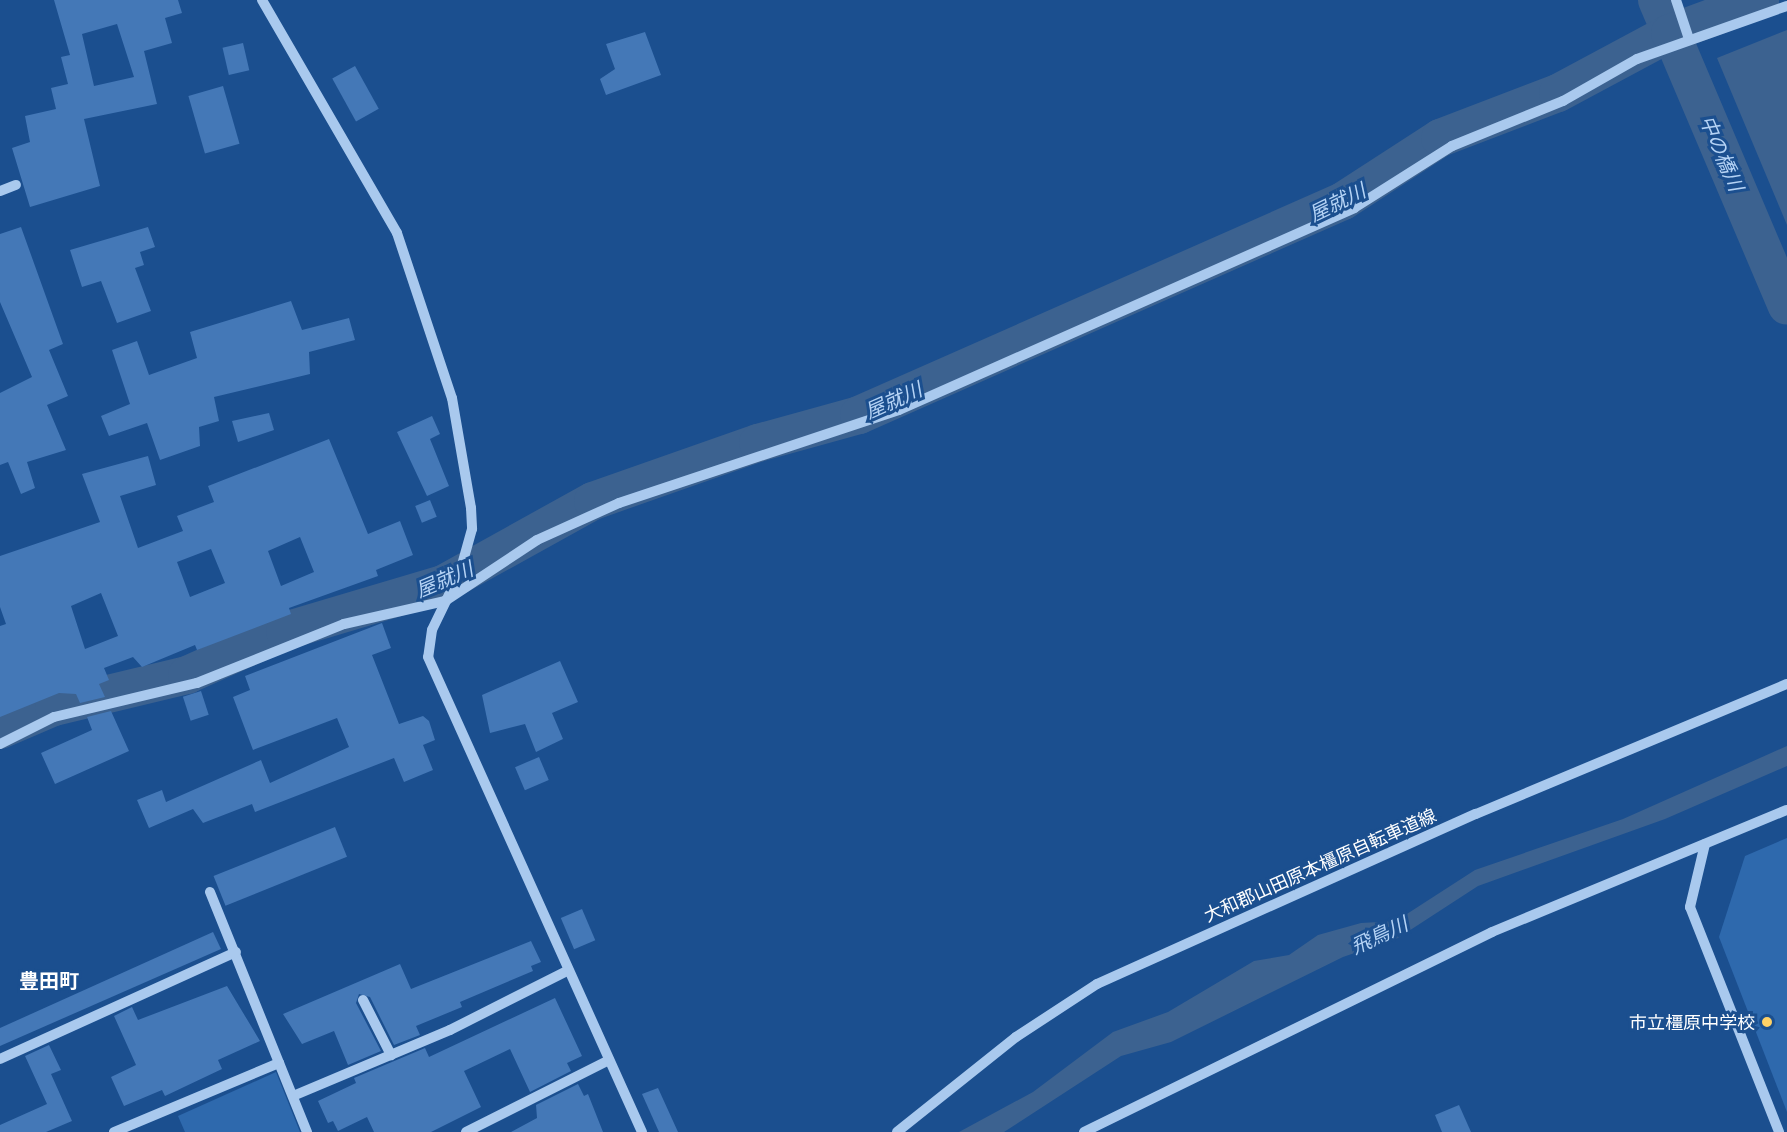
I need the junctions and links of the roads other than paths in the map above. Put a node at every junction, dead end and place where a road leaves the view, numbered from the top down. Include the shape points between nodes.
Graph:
1 (262, 0) edge
2 (1676, 0) edge
3 (1787, 6) edge
4 (1687, 35) junction
5 (16, 185) dead end
6 (0, 191) edge
7 (446, 601) junction
8 (1787, 684) edge
9 (0, 744) edge
10 (1787, 810) edge
11 (1705, 844) junction
12 (210, 892) dead end
13 (236, 952) junction
14 (567, 970) junction
15 (363, 1000) dead end
16 (391, 1055) junction
17 (0, 1059) edge
18 (609, 1060) junction
19 (279, 1063) junction
20 (293, 1096) junction
21 (114, 1132) edge
22 (307, 1132) edge
23 (466, 1132) edge
24 (642, 1132) edge
25 (897, 1132) edge
26 (1084, 1132) edge
27 (1779, 1132) edge

1 - 7 street via 397,233 452,398 472,530 455,586
2 - 4 street
3 - 4 street
4 - 7 street via 1563,101 1452,146 1354,208 899,410 609,507 537,540
5 - 6 street
7 - 9 street via 344,624 197,683 54,717
7 - 14 street via 428,657
8 - 25 street, 大和郡山田原本橿原自転車道線 via 1476,814 1097,984 1016,1037
10 - 11 street
11 - 26 street via 1492,932
11 - 27 street via 1690,907
12 - 13 street
13 - 17 street
13 - 19 street
14 - 16 street
14 - 18 street
15 - 16 street
16 - 20 street
18 - 23 street
18 - 24 street
19 - 20 street
19 - 21 street
20 - 22 street

